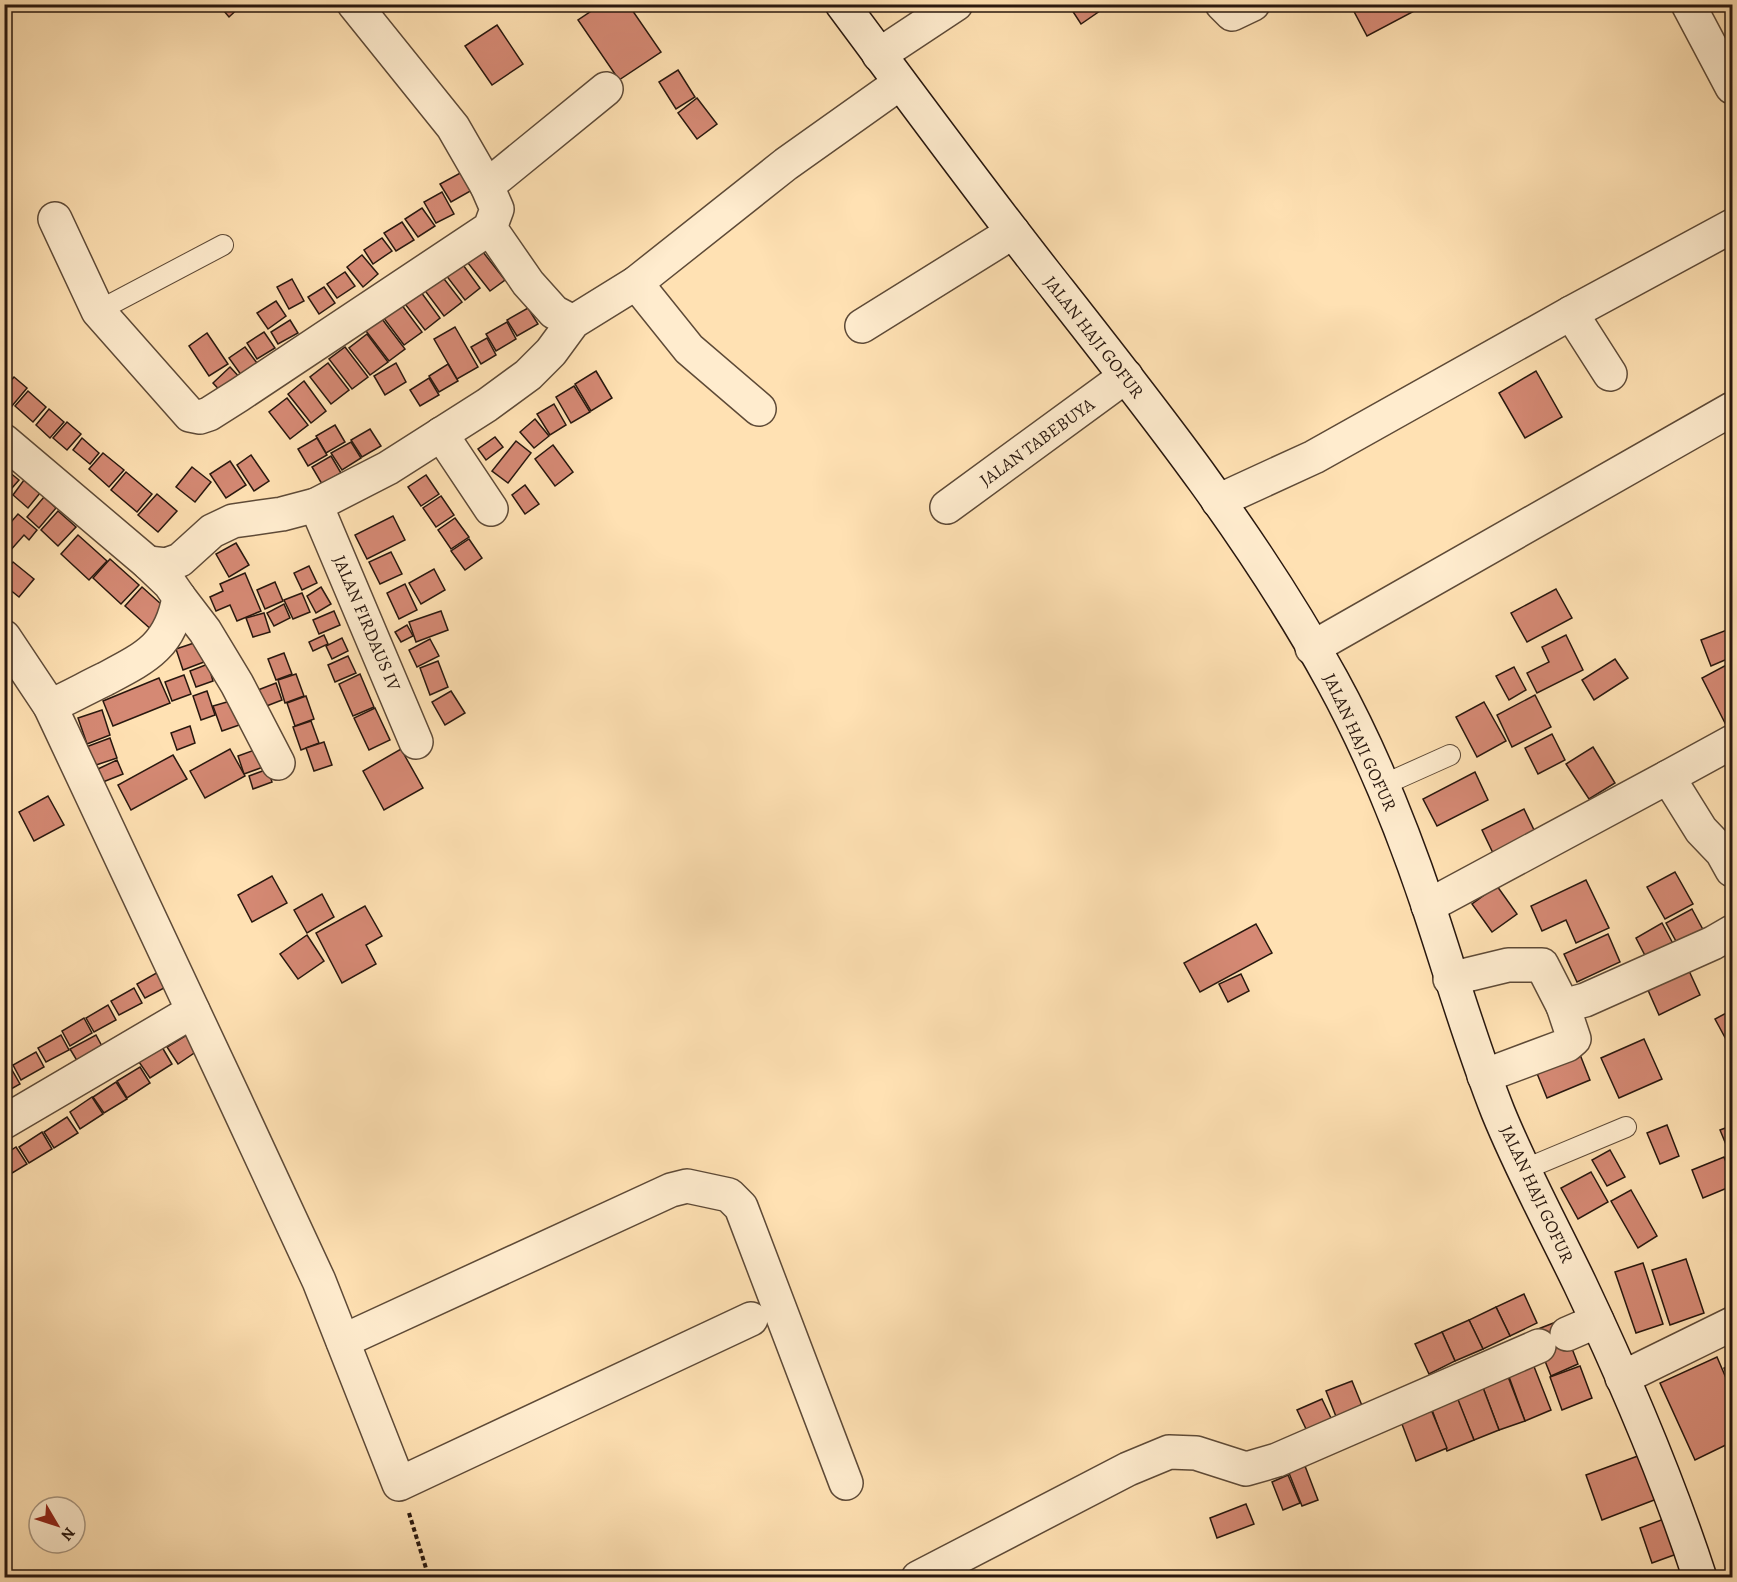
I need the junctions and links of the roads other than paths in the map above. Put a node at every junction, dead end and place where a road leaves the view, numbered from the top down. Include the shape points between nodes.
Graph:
1 (354, 4) edge
2 (842, 4) edge
3 (956, 4) edge
4 (1222, 4) edge
5 (1253, 4) edge
6 (1688, 4) edge
7 (879, 55) junction
8 (900, 83) junction
9 (1732, 87) edge
10 (606, 89) dead end
11 (487, 186) junction
12 (55, 219) dead end
13 (1732, 226) edge
14 (490, 228) junction
15 (1012, 232) junction
16 (223, 245) dead end
17 (636, 283) junction
18 (98, 311) junction
19 (1571, 313) junction
20 (573, 322) junction
21 (862, 326) dead end
22 (1610, 374) dead end
23 (1126, 376) junction
24 (759, 409) dead end
25 (1732, 409) edge
26 (441, 434) junction
27 (4, 441) edge
28 (1218, 501) junction
29 (316, 505) junction
30 (947, 507) dead end
31 (491, 508) dead end
32 (148, 563) junction
33 (178, 597) junction
34 (4, 638) edge
35 (1312, 648) junction
36 (50, 706) junction
37 (416, 741) dead end
38 (1732, 742) edge
39 (1450, 755) dead end
40 (278, 763) dead end
41 (1668, 777) junction
42 (1383, 785) junction
43 (1732, 870) edge
44 (1428, 906) junction
45 (1732, 932) edge
46 (1450, 979) junction
47 (1563, 1006) junction
48 (193, 1011) junction
49 (1484, 1076) junction
50 (4, 1122) edge
51 (1626, 1127) dead end
52 (1523, 1170) junction
53 (751, 1319) dead end
54 (1597, 1322) junction
55 (1732, 1324) edge
56 (343, 1341) junction
57 (1622, 1378) junction
58 (846, 1483) dead end
59 (918, 1578) edge
60 (1700, 1578) edge

1 - 11 street via 453,127
2 - 7 street, JALAN HAJI GOFUR
3 - 7 street
4 - 5 street via 1232,14
6 - 9 street
7 - 8 street, JALAN HAJI GOFUR
8 - 15 street, JALAN HAJI GOFUR
8 - 17 street via 786,164
10 - 11 street
11 - 14 street via 497,209
12 - 18 street
13 - 19 street
14 - 18 street via 200,417 190,414 174,399
14 - 20 street via 528,283 554,312
15 - 21 street
15 - 23 street, JALAN HAJI GOFUR
16 - 18 lane
17 - 20 street
17 - 24 street via 689,349
19 - 22 street
19 - 28 street via 1314,458
20 - 26 street via 528,375
23 - 28 street, JALAN HAJI GOFUR
23 - 30 street, JALAN TABEBUYA
25 - 35 street
26 - 29 street via 388,468
26 - 31 street
27 - 32 street
28 - 35 street, JALAN HAJI GOFUR via 1252,548
29 - 32 street via 232,521 212,531 180,560 166,565
29 - 37 street, JALAN FIRDAUS IV
32 - 33 street
33 - 36 street via 172,624 150,654
33 - 40 street via 205,630
34 - 36 street
35 - 42 street, JALAN HAJI GOFUR via 1332,680
36 - 48 street
38 - 41 street
39 - 42 lane
41 - 43 street
41 - 44 street
42 - 44 street, JALAN HAJI GOFUR
44 - 46 street, JALAN HAJI GOFUR
45 - 47 street via 1585,1000
46 - 47 street via 1508,965 1542,965
46 - 49 street, JALAN HAJI GOFUR
47 - 49 street via 1574,1039
48 - 50 street
48 - 56 street via 320,1281
49 - 52 street, JALAN HAJI GOFUR
51 - 52 lane
52 - 54 street, JALAN HAJI GOFUR
53 - 56 street via 399,1484
54 - 57 street, JALAN HAJI GOFUR
54 - 59 street via 1277,1460 1245,1469 1196,1453 1169,1452 1128,1469
55 - 57 street
56 - 58 street via 671,1190 687,1186 729,1195 741,1207
57 - 60 street, JALAN HAJI GOFUR via 1673,1498

